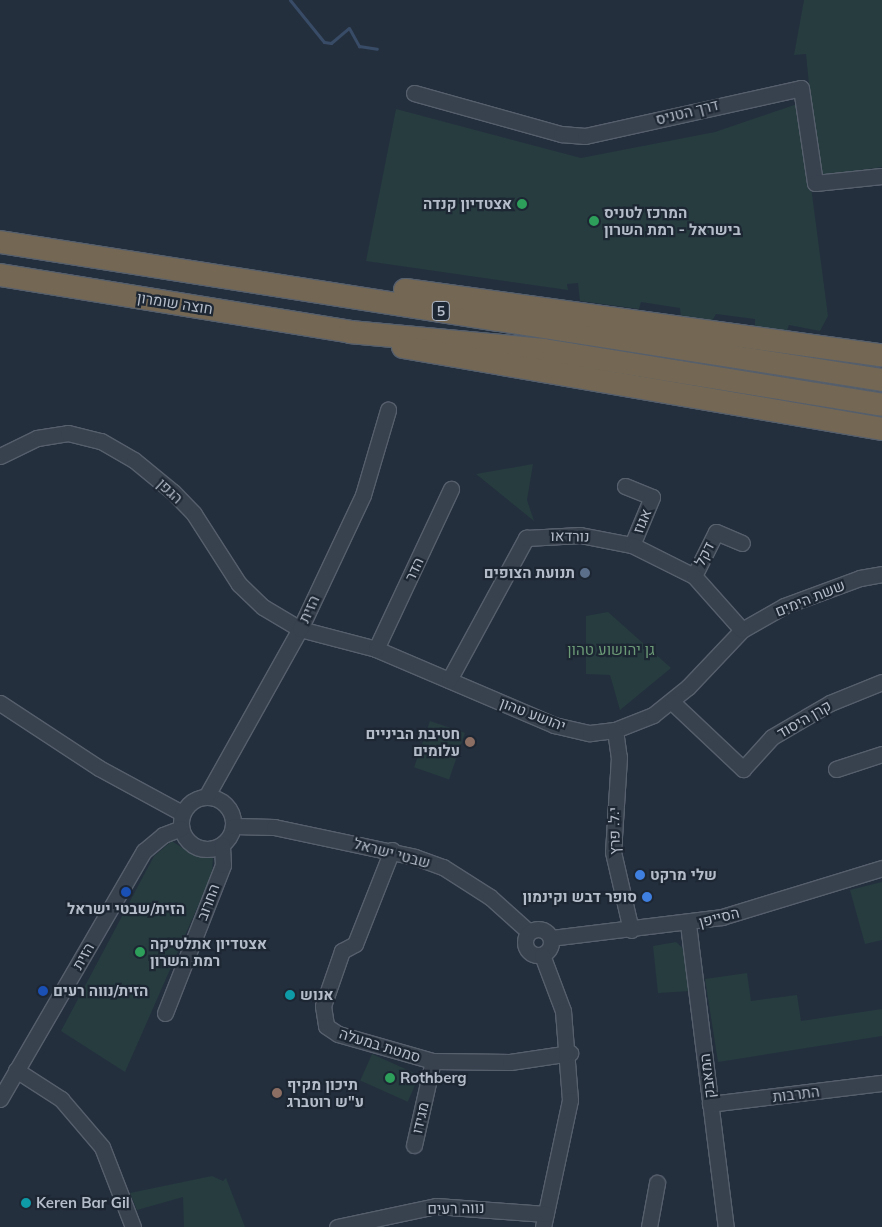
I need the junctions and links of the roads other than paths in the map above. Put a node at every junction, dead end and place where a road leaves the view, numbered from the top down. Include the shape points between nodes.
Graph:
1 (414, 93) dead end
2 (882, 176) edge
3 (0, 242) edge
4 (84, 255) junction
5 (0, 274) edge
6 (350, 332) junction
7 (882, 355) edge
8 (882, 380) edge
9 (882, 405) edge
10 (388, 410) dead end
11 (882, 429) edge
12 (0, 456) edge
13 (625, 486) dead end
14 (451, 489) dead end
15 (742, 543) dead end
16 (632, 545) junction
17 (882, 574) edge
18 (694, 576) junction
19 (300, 629) junction
20 (742, 630) junction
21 (376, 649) junction
22 (449, 680) junction
23 (882, 682) edge
24 (672, 702) junction
25 (0, 703) edge
26 (615, 730) junction
27 (882, 754) edge
28 (836, 769) dead end
29 (206, 797) junction
30 (182, 821) junction
31 (234, 826) junction
32 (222, 845) junction
33 (392, 850) junction
34 (882, 868) edge
35 (688, 924) junction
36 (631, 930) junction
37 (529, 932) junction
38 (551, 938) junction
39 (542, 955) junction
40 (165, 1012) dead end
41 (570, 1053) junction
42 (434, 1061) junction
43 (16, 1070) junction
44 (882, 1083) edge
45 (0, 1099) edge
46 (710, 1104) junction
47 (414, 1145) dead end
48 (657, 1182) dead end
49 (544, 1221) edge
50 (133, 1227) edge
51 (337, 1227) edge
52 (649, 1227) edge
53 (726, 1227) edge

1 - 2 street, דרך הטניס via 561,134 585,136 801,88 815,183
3 - 4 highway, 5
4 - 7 highway via 247,269
4 - 8 highway, 5
5 - 6 highway, חוצה שומרון / 5
6 - 9 highway, 5 via 544,350
6 - 11 highway via 453,358
10 - 19 street, הזית via 363,495
12 - 19 street, הגפן via 37,438 68,433 101,441 134,460 194,514 239,584 263,607
13 - 16 street, אגוז via 652,497
14 - 21 street, הדר
15 - 18 street, דקל via 716,532
16 - 18 street, נורדאו
16 - 22 street, נורדאו via 580,535 526,538
17 - 20 street, ששת הימים via 860,578 784,606
18 - 20 street, נורדאו
19 - 21 street, יהושע טהון
19 - 29 street, הזית
20 - 24 street, יהושע טהון
21 - 22 street, יהושע טהון
22 - 26 street, יהושע טהון via 554,725 590,733
23 - 24 street, קרן היסוד via 830,703 772,737 743,768
24 - 26 street, יהושע טהון
25 - 30 street
26 - 36 street, י.ל. פרץ via 619,757 613,852
27 - 28 street
29 - 30 street via 192,802
29 - 31 street via 223,802
30 - 32 street via 197,848
30 - 43 street, הזית via 144,851
31 - 32 street
31 - 33 street, שבטי ישראל via 274,826
32 - 40 street, החרוב via 222,865
33 - 37 street, שבטי ישראל via 443,868 490,897
33 - 42 street, סמטת במעלה via 355,944 342,951 322,1014 326,1026 338,1034
34 - 35 street, הסייפן
35 - 36 street, הסייפן
35 - 46 street, המאבק
36 - 38 street, הסייפן
37 - 38 street via 541,929
37 - 39 street via 524,940 527,950
38 - 39 street via 549,949
39 - 41 street via 563,1011
41 - 42 street, סמטת במעלה via 510,1062
41 - 49 street via 570,1100
42 - 47 street, מגידו
43 - 45 street, הזית
43 - 50 street via 60,1099 102,1147
44 - 46 street, התרבות
46 - 53 street, המאבק
48 - 52 street
49 - 51 street, נווה רעים via 436,1206

